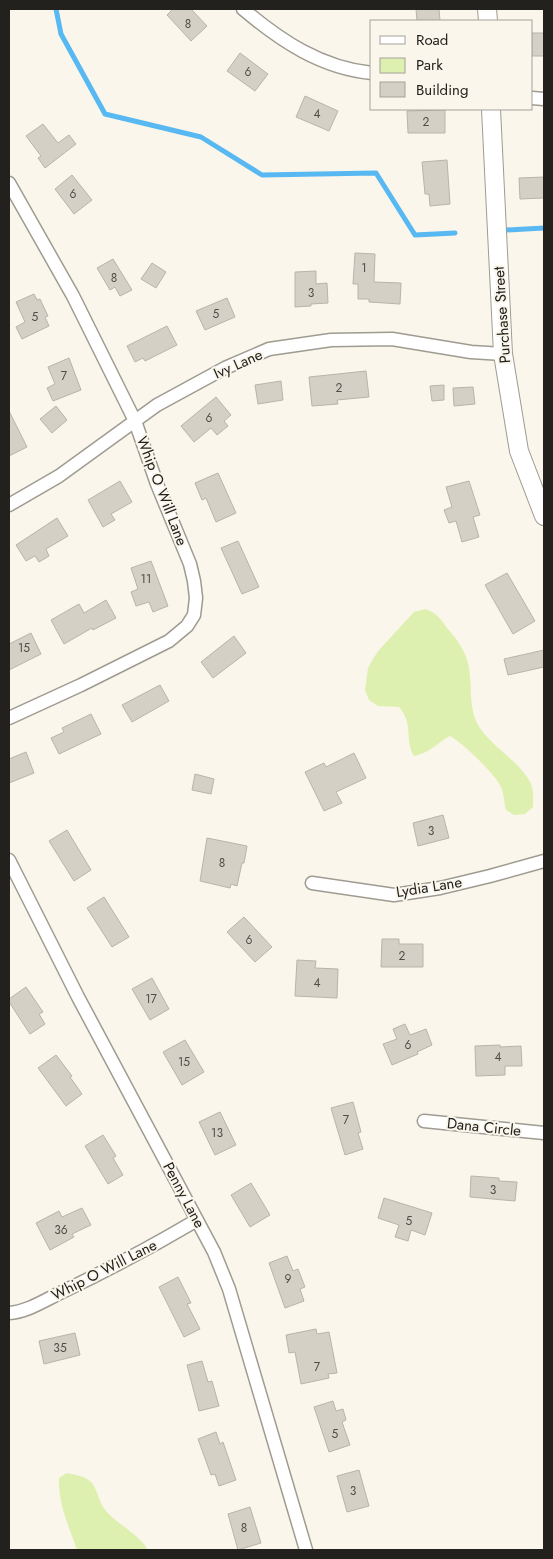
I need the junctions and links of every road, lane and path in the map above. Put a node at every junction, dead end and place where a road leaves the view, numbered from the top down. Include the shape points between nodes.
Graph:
1 (243, 9) edge
2 (370, 73) edge
3 (492, 110) edge
4 (9, 183) edge
5 (503, 354) junction
6 (135, 421) junction
7 (9, 505) edge
8 (544, 516) edge
9 (9, 718) edge
10 (9, 860) edge
11 (544, 861) edge
12 (312, 883) dead end
13 (424, 1121) dead end
14 (544, 1133) edge
15 (197, 1220) junction
16 (9, 1313) edge
17 (306, 1550) edge

1 - 2 street via 301,52 346,69
3 - 5 main road, Purchase Street
4 - 6 street, Whip O Will Lane via 73,296
5 - 6 street, Ivy Lane via 392,339 331,340 269,349 225,368 157,405
5 - 8 main road, Purchase Street via 519,451
6 - 7 street, Ivy Lane via 59,476
6 - 9 street, Whip O Will Lane via 190,564 196,598 194,615 187,626 169,641
10 - 15 street, Penny Lane
11 - 12 street, Lydia Lane via 457,884 394,895
13 - 14 street, Dana Circle
15 - 16 street, Whip O Will Lane via 98,1274 26,1309
15 - 17 street, Penny Lane via 229,1289

